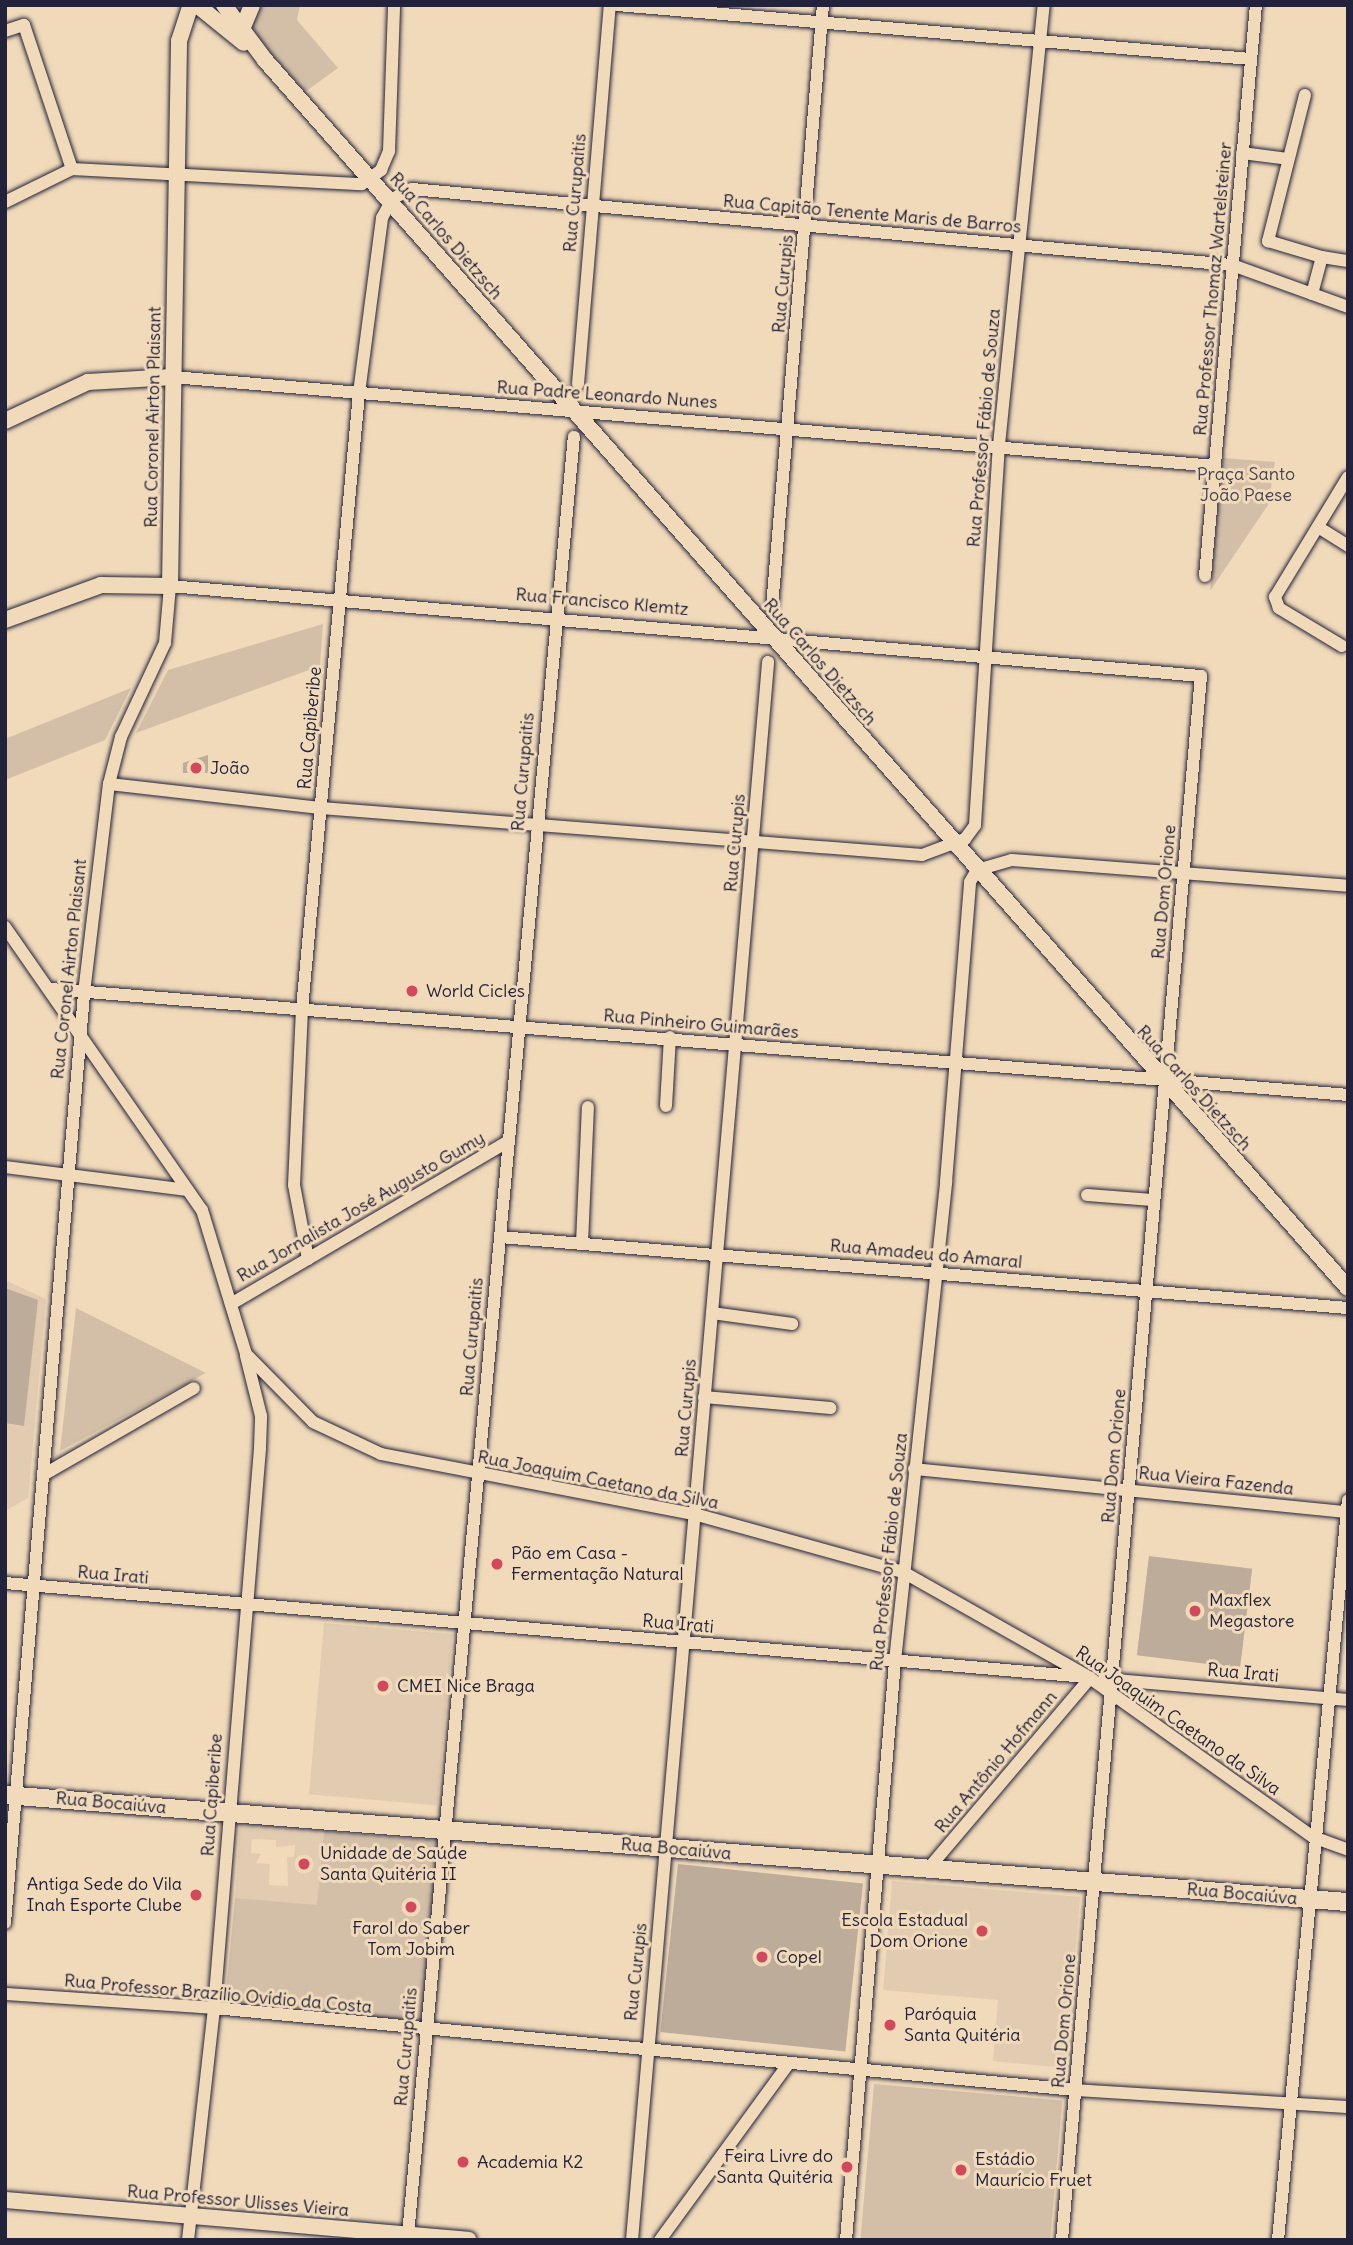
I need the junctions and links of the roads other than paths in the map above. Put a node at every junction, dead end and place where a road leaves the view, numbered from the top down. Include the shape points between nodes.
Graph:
1 (252, 5) edge
2 (394, 5) edge
3 (610, 5) edge
4 (617, 5) edge
5 (822, 5) edge
6 (1044, 5) edge
7 (1256, 5) edge
8 (208, 7) edge
9 (666, 7) edge
10 (821, 22) junction
11 (242, 29) junction
12 (5, 32) edge
13 (1041, 41) junction
14 (1251, 59) junction
15 (265, 60) junction
16 (1305, 95) dead end
17 (1242, 153) junction
18 (1288, 159) junction
19 (72, 169) junction
20 (176, 175) junction
21 (370, 180) junction
22 (5, 202) edge
23 (390, 202) junction
24 (594, 206) junction
25 (806, 226) junction
26 (1019, 245) junction
27 (1322, 257) junction
28 (1348, 261) edge
29 (1232, 265) junction
30 (1312, 294) junction
31 (1348, 307) edge
32 (173, 377) junction
33 (578, 384) dead end
34 (359, 393) junction
35 (576, 413) junction
36 (5, 421) edge
37 (787, 427) junction
38 (574, 437) dead end
39 (999, 445) junction
40 (1215, 466) junction
41 (1348, 477) edge
42 (1318, 527) junction
43 (1348, 546) edge
44 (1205, 576) dead end
45 (170, 586) junction
46 (338, 599) junction
47 (772, 607) dead end
48 (556, 618) junction
49 (5, 620) edge
50 (772, 637) junction
51 (1342, 646) dead end
52 (984, 654) junction
53 (768, 662) dead end
54 (1201, 676) joint
55 (109, 785) junction
56 (321, 808) junction
57 (537, 824) junction
58 (752, 840) junction
59 (956, 846) junction
60 (977, 870) junction
61 (1184, 874) junction
62 (1348, 886) edge
63 (5, 927) edge
64 (5, 946) edge
65 (28, 960) junction
66 (51, 989) junction
67 (84, 993) junction
68 (302, 1009) junction
69 (519, 1026) junction
70 (81, 1033) junction
71 (670, 1037) junction
72 (735, 1042) junction
73 (954, 1067) junction
74 (1165, 1084) junction
75 (1348, 1096) edge
76 (666, 1106) dead end
77 (588, 1107) dead end
78 (509, 1141) junction
79 (5, 1167) edge
80 (69, 1175) junction
81 (188, 1190) junction
82 (1087, 1195) dead end
83 (1153, 1200) junction
84 (500, 1237) junction
85 (582, 1243) junction
86 (717, 1253) junction
87 (307, 1259) junction
88 (936, 1273) junction
89 (1348, 1288) edge
90 (1146, 1292) junction
91 (230, 1304) junction
92 (1348, 1308) edge
93 (712, 1313) junction
94 (792, 1324) dead end
95 (246, 1354) junction
96 (194, 1388) dead end
97 (704, 1397) junction
98 (831, 1408) dead end
99 (914, 1469) junction
100 (43, 1475) junction
101 (480, 1475) junction
102 (1129, 1490) junction
103 (1347, 1508) edge
104 (694, 1514) junction
105 (903, 1572) junction
106 (5, 1583) edge
107 (34, 1586) junction
108 (244, 1604) junction
109 (467, 1623) junction
110 (683, 1642) junction
111 (895, 1661) junction
112 (1090, 1678) junction
113 (1112, 1679) junction
114 (1111, 1693) junction
115 (1327, 1698) junction
116 (1348, 1700) edge
117 (11, 1796) edge
118 (230, 1813) junction
119 (445, 1830) junction
120 (1313, 1837) junction
121 (665, 1848) junction
122 (1348, 1850) edge
123 (881, 1865) junction
124 (928, 1869) junction
125 (1094, 1882) junction
126 (1306, 1899) junction
127 (1348, 1902) edge
128 (5, 1923) edge
129 (5, 1994) edge
130 (214, 2008) junction
131 (427, 2029) junction
132 (646, 2049) junction
133 (789, 2063) junction
134 (860, 2070) junction
135 (1075, 2090) junction
136 (1290, 2101) junction
137 (1348, 2107) edge
138 (5, 2200) edge
139 (190, 2216) junction
140 (408, 2237) edge
141 (187, 2240) edge
142 (468, 2240) edge
143 (632, 2240) edge
144 (660, 2240) edge
145 (846, 2240) edge
146 (1062, 2240) edge
147 (1278, 2240) edge

1 - 11 street
2 - 21 street via 389,151
3 - 24 street, Rua Curupaitis
4 - 9 street
5 - 10 street, Rua Curupis
6 - 13 street, Rua Professor Fábio de Souza
7 - 14 street, Rua Professor Thomaz Wartelsteiner
8 - 11 street, Rua Carlos Dietzsch
8 - 15 street, Rua Carlos Dietzsch
8 - 20 street, Rua Coronel Airton Plaisant via 183,29
9 - 10 street
10 - 13 street
10 - 25 street, Rua Curupis
11 - 15 street, Rua Carlos Dietzsch
12 - 19 street via 24,25
13 - 14 street
13 - 26 street, Rua Professor Fábio de Souza
14 - 17 street, Rua Professor Thomaz Wartelsteiner
15 - 21 street, Rua Carlos Dietzsch
16 - 18 street
17 - 18 street
17 - 29 street, Rua Professor Thomaz Wartelsteiner
18 - 27 street via 1268,241
19 - 20 street
19 - 22 street
20 - 21 street via 352,186
20 - 32 street, Rua Coronel Airton Plaisant
21 - 23 street, Rua Carlos Dietzsch
23 - 24 street, Rua Capitão Tenente Maris de Barros via 412,189
23 - 34 street, Rua Capiberibe via 382,218
23 - 35 street, Rua Carlos Dietzsch
24 - 25 street, Rua Capitão Tenente Maris de Barros
24 - 33 street, Rua Curupaitis
25 - 26 street, Rua Capitão Tenente Maris de Barros
25 - 37 street, Rua Curupis
26 - 29 street, Rua Capitão Tenente Maris de Barros
26 - 39 street, Rua Professor Fábio de Souza
27 - 28 street
27 - 30 street
29 - 30 street, Rua Capitão Tenente Maris de Barros
29 - 40 street, Rua Professor Thomaz Wartelsteiner
30 - 31 street, Rua Capitão Tenente Maris de Barros
32 - 34 street, Rua Padre Leonardo Nunes
32 - 36 street, Rua Padre Leonardo Nunes via 88,382
32 - 45 street, Rua Coronel Airton Plaisant
34 - 35 street, Rua Padre Leonardo Nunes
34 - 46 street, Rua Capiberibe
35 - 37 street, Rua Padre Leonardo Nunes
35 - 50 street, Rua Carlos Dietzsch
37 - 39 street, Rua Padre Leonardo Nunes
37 - 47 street, Rua Curupis
38 - 48 street, Rua Curupaitis
39 - 40 street, Rua Padre Leonardo Nunes
39 - 52 street, Rua Professor Fábio de Souza
40 - 44 street, Rua Professor Thomaz Wartelsteiner
41 - 42 street
42 - 43 street
42 - 51 street via 1275,597 1279,608
45 - 46 street, Rua Francisco Klemtz
45 - 49 street, Rua Francisco Klemtz via 100,585
45 - 55 street, Rua Coronel Airton Plaisant via 165,643 121,737
46 - 48 street, Rua Francisco Klemtz
46 - 56 street, Rua Capiberibe
48 - 50 street, Rua Francisco Klemtz
48 - 57 street, Rua Curupaitis
50 - 52 street, Rua Francisco Klemtz
50 - 59 street, Rua Carlos Dietzsch
52 - 54 street, Rua Francisco Klemtz
52 - 59 street, Rua Professor Fábio de Souza via 975,825
53 - 58 street, Rua Curupis
54 - 61 street, Rua Dom Orione
55 - 56 street
55 - 67 street, Rua Coronel Airton Plaisant
56 - 57 street
56 - 68 street, Rua Capiberibe
57 - 58 street
57 - 69 street, Rua Curupaitis
58 - 59 street via 922,855
58 - 72 street, Rua Curupis
59 - 60 street, Rua Carlos Dietzsch
60 - 61 street via 1012,860
60 - 73 street, Rua Professor Fábio de Souza via 966,896
60 - 74 street, Rua Carlos Dietzsch
61 - 62 street
61 - 74 street, Rua Dom Orione
63 - 65 street, Rua Joaquim Caetano da Silva
64 - 65 street, Rua Joaquim Caetano da Silva
65 - 66 street, Rua Joaquim Caetano da Silva
66 - 67 street, Rua Pinheiro Guimarães
66 - 70 street, Rua Joaquim Caetano da Silva
67 - 68 street, Rua Pinheiro Guimarães
67 - 70 street, Rua Coronel Airton Plaisant
68 - 69 street, Rua Pinheiro Guimarães
68 - 87 street, Rua Capiberibe via 294,1185
69 - 71 street, Rua Pinheiro Guimarães
69 - 78 street, Rua Curupaitis
70 - 80 street, Rua Coronel Airton Plaisant
70 - 81 street, Rua Joaquim Caetano da Silva
71 - 72 street, Rua Pinheiro Guimarães
71 - 76 street
72 - 73 street, Rua Pinheiro Guimarães
72 - 86 street, Rua Curupis
73 - 74 street, Rua Pinheiro Guimarães
73 - 88 street, Rua Professor Fábio de Souza
74 - 75 street, Rua Pinheiro Guimarães
74 - 83 street, Rua Dom Orione
74 - 89 street, Rua Carlos Dietzsch
77 - 85 street
78 - 84 street, Rua Curupaitis
78 - 87 street, Rua Jornalista José Augusto Gumy
79 - 80 street
80 - 81 street
80 - 100 street, Rua Coronel Airton Plaisant
81 - 91 street, Rua Joaquim Caetano da Silva via 202,1210
82 - 83 street
83 - 90 street, Rua Dom Orione
84 - 85 street, Rua Amadeu do Amaral
84 - 101 street, Rua Curupaitis
85 - 86 street, Rua Amadeu do Amaral
86 - 88 street, Rua Amadeu do Amaral
86 - 93 street, Rua Curupis
87 - 91 street, Rua Jornalista José Augusto Gumy
88 - 90 street, Rua Amadeu do Amaral
88 - 99 street, Rua Professor Fábio de Souza
90 - 92 street, Rua Amadeu do Amaral
90 - 102 street, Rua Dom Orione
91 - 95 street, Rua Joaquim Caetano da Silva
93 - 94 street
93 - 97 street, Rua Curupis
95 - 101 street, Rua Joaquim Caetano da Silva via 313,1422 344,1440 381,1454
95 - 108 street, Rua Capiberibe via 261,1416
96 - 100 street
97 - 98 street
97 - 104 street, Rua Curupis
99 - 102 street, Rua Vieira Fazenda
99 - 105 street, Rua Professor Fábio de Souza
100 - 107 street, Rua Coronel Airton Plaisant
101 - 104 street, Rua Joaquim Caetano da Silva
101 - 109 street, Rua Curupaitis
102 - 103 street, Rua Vieira Fazenda
102 - 113 street, Rua Dom Orione
103 - 115 street
104 - 105 street, Rua Joaquim Caetano da Silva
104 - 110 street, Rua Curupis
105 - 111 street, Rua Professor Fábio de Souza
105 - 112 street, Rua Joaquim Caetano da Silva
106 - 107 street, Rua Irati
107 - 108 street, Rua Irati
107 - 117 street, Rua Coronel Airton Plaisant
108 - 109 street, Rua Irati
108 - 118 street, Rua Capiberibe
109 - 110 street, Rua Irati
109 - 119 street, Rua Curupaitis
110 - 111 street, Rua Irati
110 - 121 street, Rua Curupis
111 - 112 street, Rua Irati
111 - 123 street, Rua Professor Fábio de Souza
112 - 113 street, Rua Irati
112 - 114 street, Rua Joaquim Caetano da Silva
112 - 124 street, Rua Antônio Hofmann
113 - 114 street, Rua Dom Orione
113 - 115 street, Rua Irati
114 - 120 street, Rua Joaquim Caetano da Silva
114 - 125 street, Rua Dom Orione
115 - 116 street, Rua Irati
115 - 120 street
117 - 118 main road, Rua Bocaiúva
117 - 128 street, Rua Coronel Airton Plaisant
118 - 119 main road, Rua Bocaiúva
118 - 130 street, Rua Capiberibe
119 - 121 main road, Rua Bocaiúva
119 - 131 street, Rua Curupaitis
120 - 122 street, Rua Joaquim Caetano da Silva
120 - 126 street
121 - 123 main road, Rua Bocaiúva
121 - 132 street, Rua Curupis
123 - 124 main road, Rua Bocaiúva
123 - 134 street, Rua Professor Fábio de Souza
124 - 125 main road, Rua Bocaiúva
125 - 126 main road, Rua Bocaiúva
125 - 135 street, Rua Dom Orione
126 - 127 main road, Rua Bocaiúva
126 - 136 street
129 - 130 street, Rua Professor Brazílio Ovídio da Costa
130 - 131 street, Rua Professor Brazílio Ovídio da Costa
130 - 139 street, Rua Capiberibe
131 - 132 street, Rua Professor Brazílio Ovídio da Costa
131 - 140 street, Rua Curupaitis
132 - 133 street, Rua Professor Brazílio Ovídio da Costa
132 - 143 street, Rua Curupis
133 - 134 street, Rua Professor Brazílio Ovídio da Costa
133 - 144 street
134 - 135 street, Rua Professor Brazílio Ovídio da Costa
134 - 145 street, Rua Professor Fábio de Souza
135 - 136 street, Rua Professor Brazílio Ovídio da Costa
135 - 146 street, Rua Dom Orione
136 - 137 street, Rua Professor Brazílio Ovídio da Costa
136 - 147 street
138 - 139 street, Rua Professor Ulisses Vieira
139 - 140 street, Rua Professor Ulisses Vieira
139 - 141 street, Rua Capiberibe
140 - 142 street, Rua Professor Ulisses Vieira

